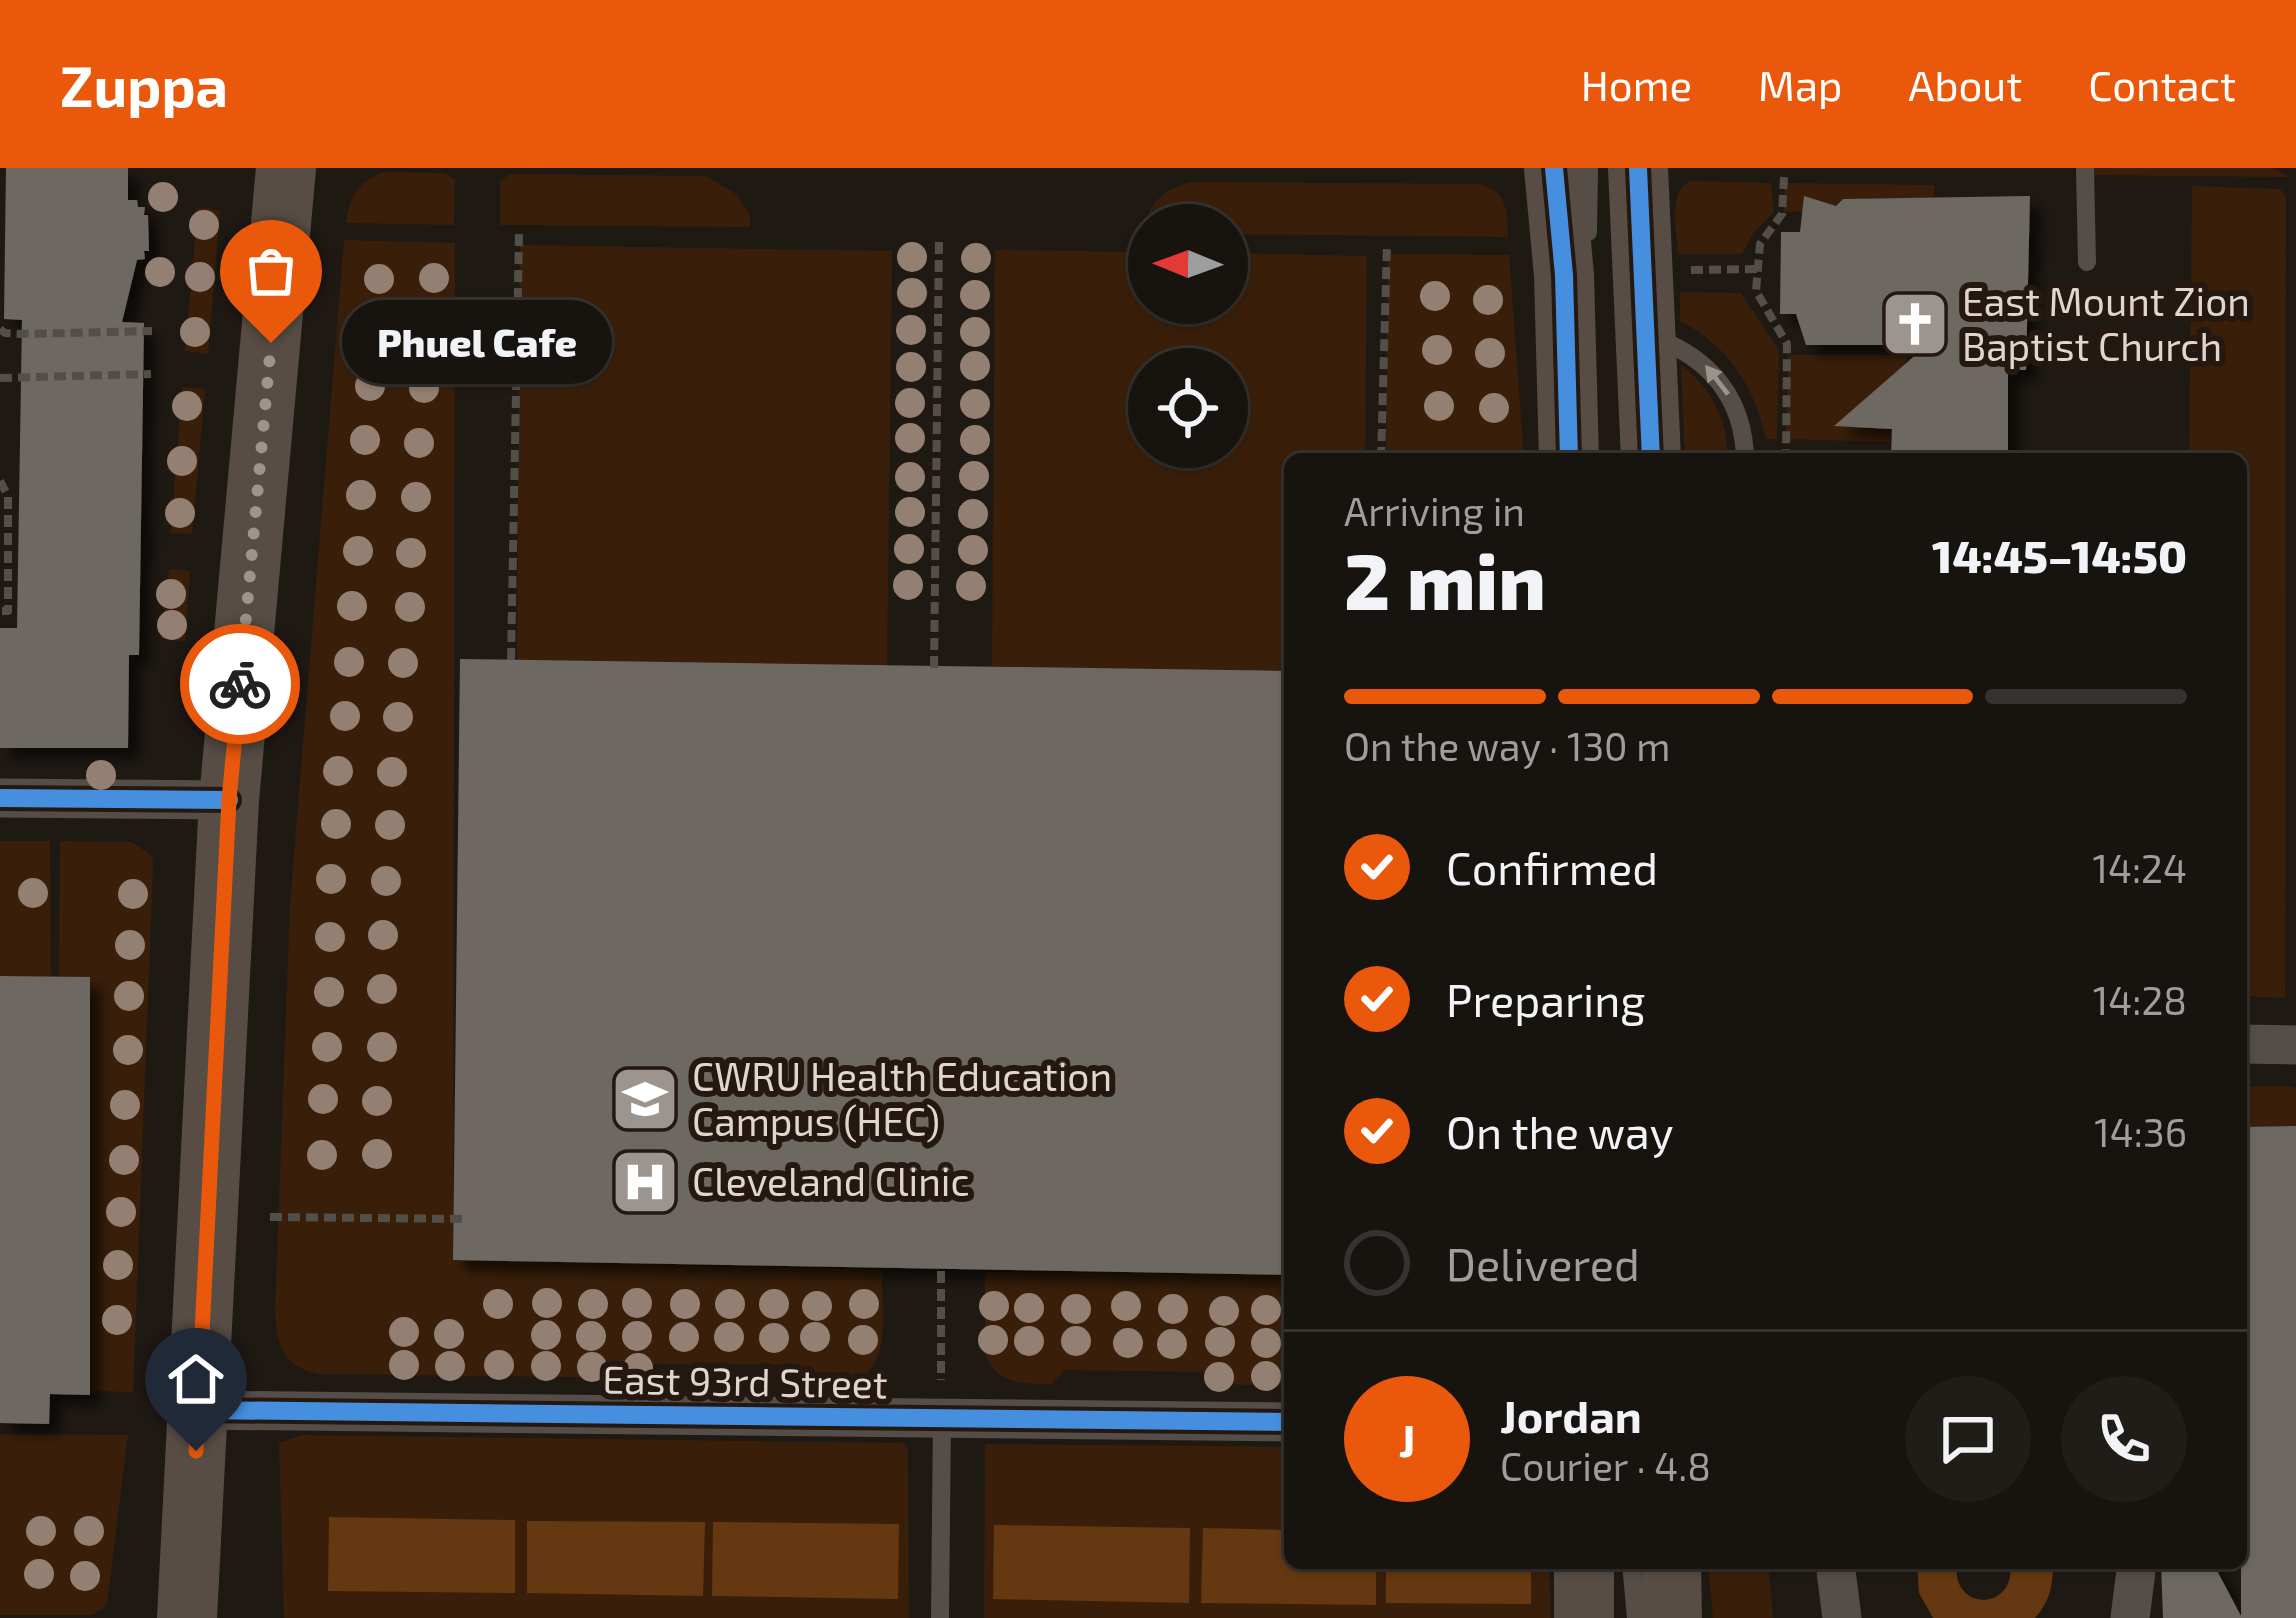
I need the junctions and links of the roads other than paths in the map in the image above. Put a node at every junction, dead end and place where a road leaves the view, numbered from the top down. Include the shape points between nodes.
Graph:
1 (286, 168) edge
2 (1554, 168) edge
3 (1588, 168) edge
4 (1638, 168) edge
5 (2085, 168) edge
6 (1588, 253) dead end
7 (2087, 262) dead end
8 (1647, 335) junction
9 (1569, 453) edge
10 (1651, 453) edge
11 (1744, 453) edge
12 (0, 798) edge
13 (229, 800) junction
14 (2247, 1045) edge
15 (2296, 1045) edge
16 (198, 1410) junction
17 (942, 1417) junction
18 (1284, 1422) edge
19 (1583, 1569) edge
20 (1632, 1569) edge
21 (1671, 1569) edge
22 (1836, 1569) edge
23 (2137, 1569) edge
24 (187, 1618) edge
25 (940, 1618) edge
26 (1584, 1618) edge
27 (1636, 1618) edge
28 (1672, 1618) edge
29 (1842, 1618) edge
30 (2130, 1618) edge

1 - 13 main road
2 - 9 main road
3 - 6 lane
4 - 8 main road
5 - 7 lane
8 - 10 main road
11 -> 8 lane via 1739,418 1715,374
12 - 13 street
13 - 16 main road
14 - 15 street
16 - 17 street, East 93rd Street
16 - 24 main road
17 - 18 street, East 93rd Street
17 - 25 lane
19 - 26 main road
20 - 27 lane
21 - 28 main road
22 - 29 street
23 - 30 street

